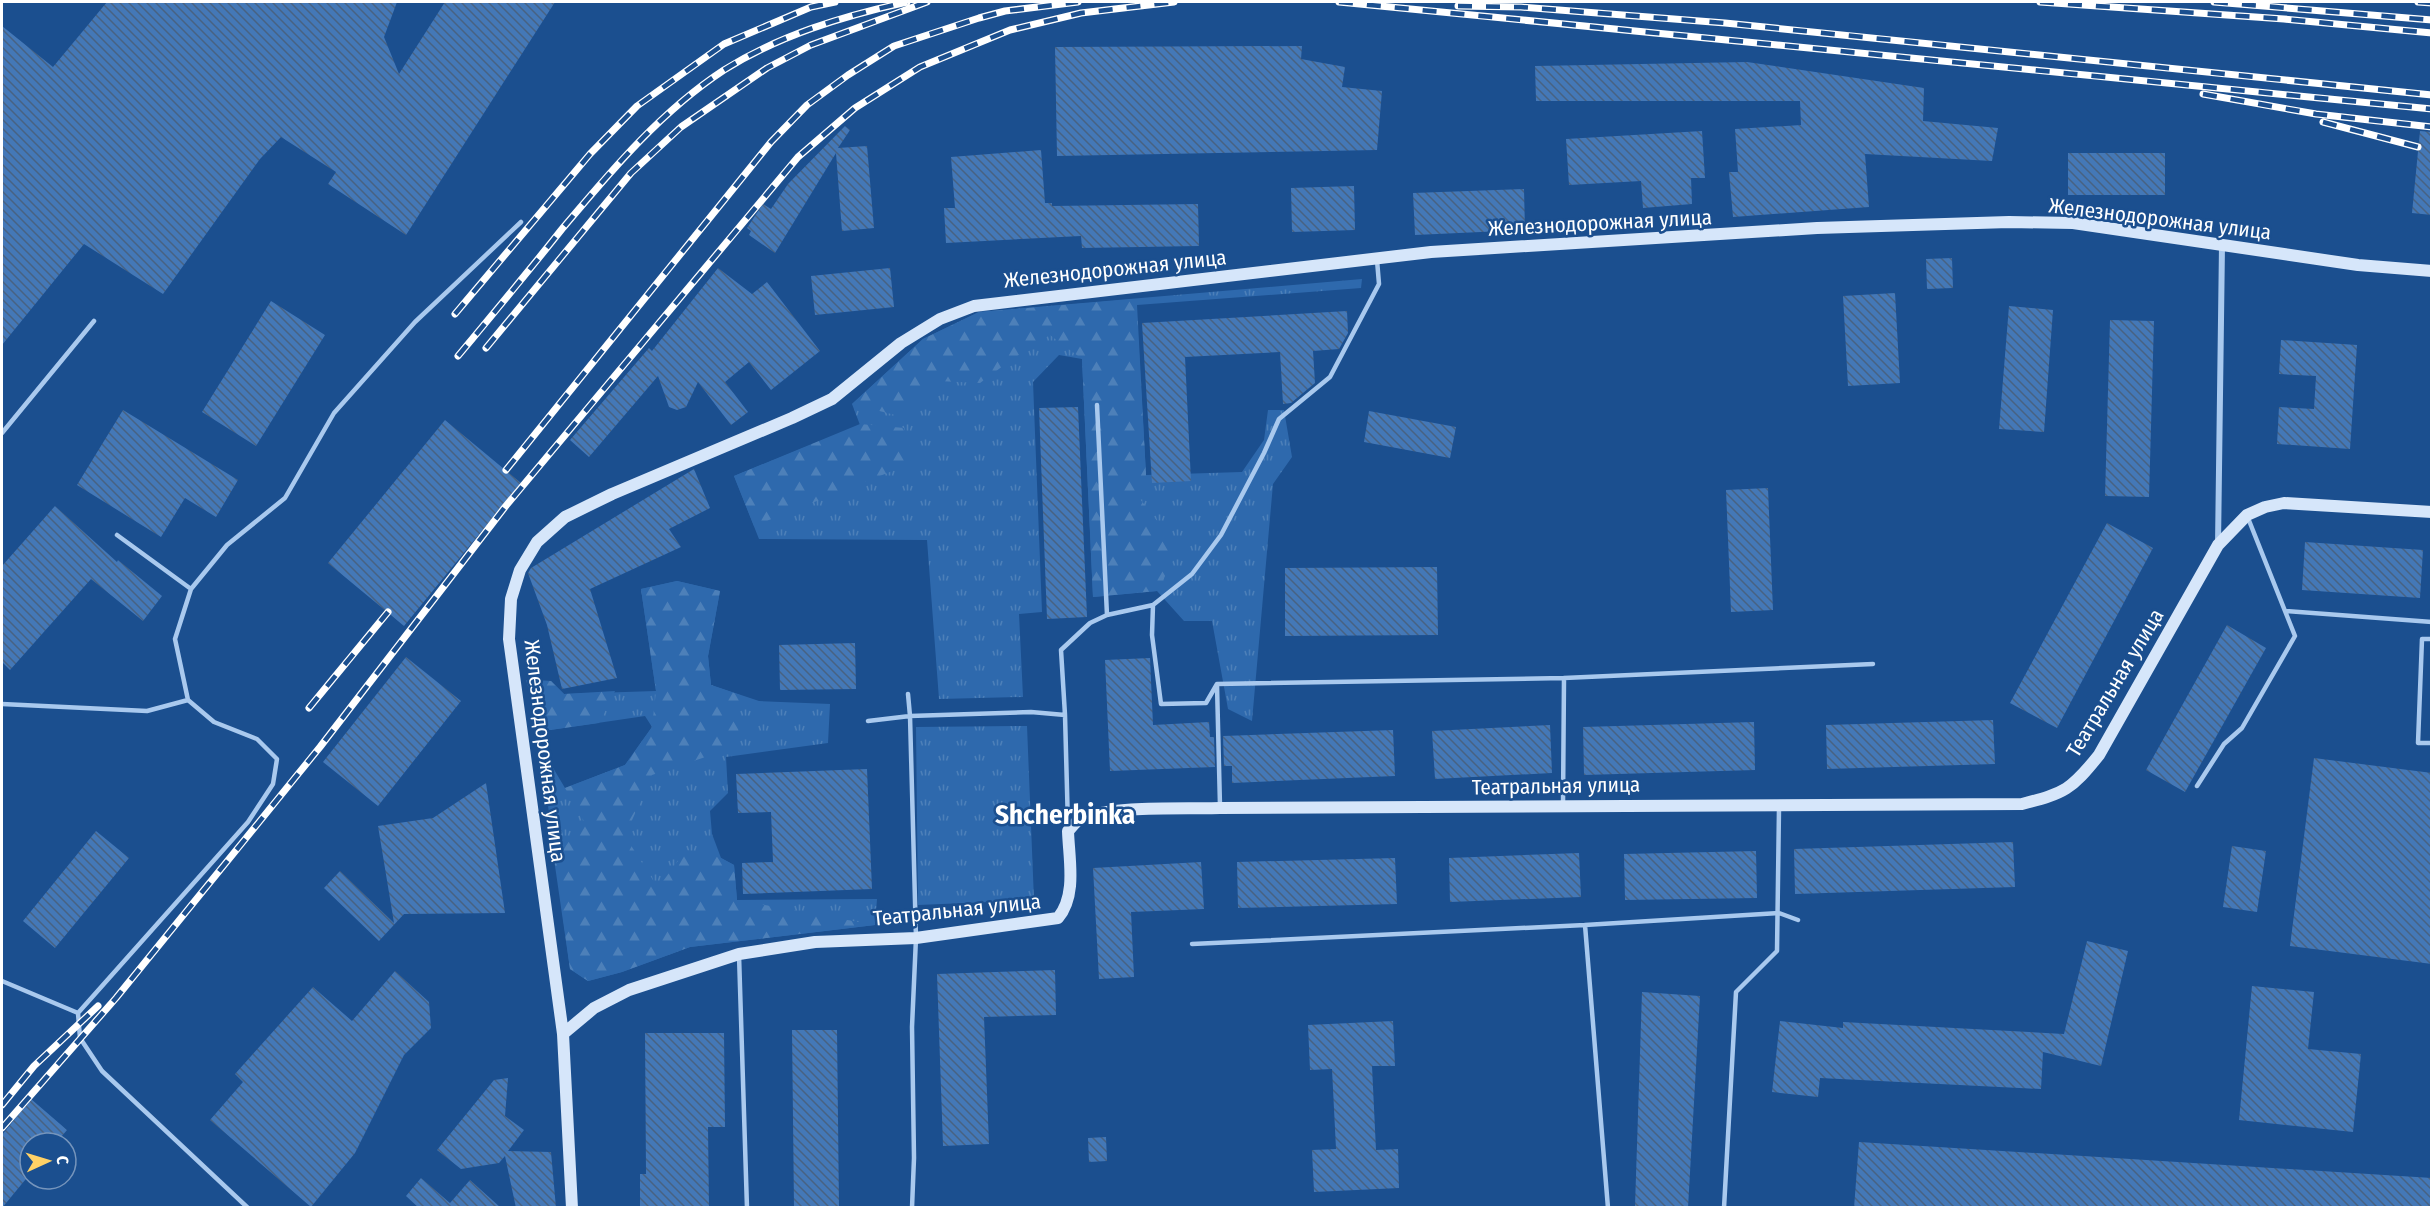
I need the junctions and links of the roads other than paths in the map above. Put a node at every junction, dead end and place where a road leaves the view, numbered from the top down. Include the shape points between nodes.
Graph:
1 (521, 222) dead end
2 (2222, 245) junction
3 (1376, 257) junction
4 (2432, 271) edge
5 (94, 321) dead end
6 (1097, 405) dead end
7 (2, 433) edge
8 (2432, 512) edge
9 (2247, 515) junction
10 (117, 535) dead end
11 (2218, 545) junction
12 (191, 589) junction
13 (1153, 605) junction
14 (2285, 611) junction
15 (1107, 615) junction
16 (2432, 622) edge
17 (2432, 639) edge
18 (1873, 664) dead end
19 (1564, 678) junction
20 (1217, 684) junction
21 (908, 694) dead end
22 (188, 700) junction
23 (2, 704) edge
24 (1065, 715) junction
25 (910, 716) junction
26 (868, 721) dead end
27 (2432, 743) edge
28 (2197, 786) dead end
29 (1779, 803) junction
30 (1563, 805) junction
31 (1221, 808) junction
32 (1068, 831) junction
33 (1779, 913) junction
34 (1798, 920) dead end
35 (1585, 925) junction
36 (916, 938) junction
37 (1192, 944) dead end
38 (739, 954) junction
39 (2, 981) edge
40 (78, 1013) junction
41 (563, 1034) junction
42 (248, 1208) edge
43 (572, 1208) edge
44 (747, 1208) edge
45 (912, 1208) edge
46 (1608, 1208) edge
47 (1724, 1208) edge

1 - 12 lane via 415,322 334,413 285,498 227,544
2 - 3 main road, Железнодорожная улица via 2073,223 2009,222 1817,228
2 - 4 main road, Железнодорожная улица via 2358,265
2 - 11 street, Театральная улица
3 - 13 lane via 1379,284 1330,377 1279,419 1221,535 1192,574
3 - 41 main road, Железнодорожная улица via 974,306 939,319 901,343 832,399 574,512 537,542 520,570 511,599 509,639
5 - 7 lane
6 - 15 lane
8 - 9 main road via 2284,503
9 - 11 main road
9 - 14 lane
10 - 12 lane
11 - 29 main road, Театральная улица via 2099,755 2077,783 2056,795 2022,804
12 - 22 lane via 175,639
13 - 15 lane
13 - 20 lane via 1152,635 1161,704 1206,703
14 - 16 lane
14 - 28 lane via 2295,636 2242,728 2224,744
15 - 24 lane via 1090,622 1060,650
17 - 27 lane via 2422,639 2418,742
18 - 19 lane
19 - 20 lane
19 - 30 lane
20 - 31 lane
21 - 25 lane
22 - 23 lane via 147,711
22 - 40 lane via 214,722 257,740 277,759 273,784 248,822
24 - 25 lane via 1031,712
24 - 32 lane
25 - 26 lane
25 - 36 lane
29 - 30 main road, Театральная улица
29 - 33 lane
30 - 31 main road, Театральная улица
31 - 32 main road, Театральная улица via 1092,814 1078,820
32 - 36 main road, Театральная улица via 1070,888 1065,909 1058,918
33 - 34 lane
33 - 35 lane
33 - 47 lane via 1777,951 1736,992
35 - 37 lane
35 - 46 lane
36 - 38 main road, Театральная улица via 815,942
36 - 45 lane
38 - 41 main road, Театральная улица via 629,990 594,1008
38 - 44 lane
39 - 40 lane
40 - 42 lane via 80,1038 102,1071
41 - 43 main road, Железнодорожная улица

